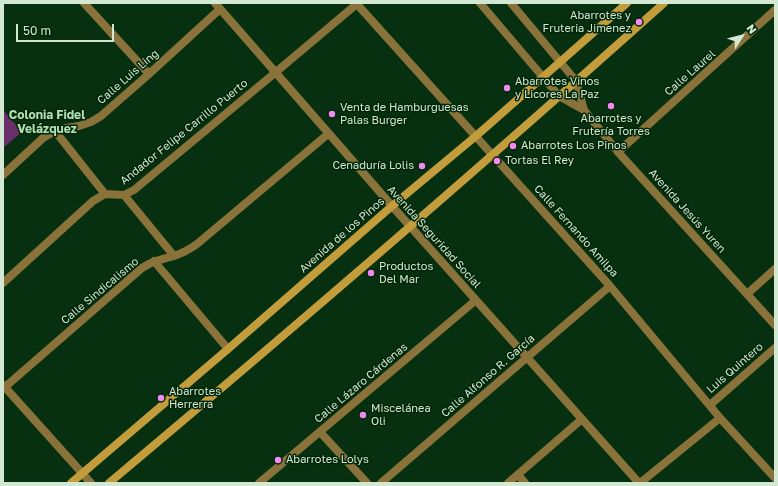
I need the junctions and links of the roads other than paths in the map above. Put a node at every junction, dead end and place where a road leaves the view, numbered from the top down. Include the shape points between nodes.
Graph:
1 (84, 3) edge
2 (357, 3) edge
3 (480, 3) edge
4 (511, 3) edge
5 (628, 3) edge
6 (664, 3) edge
7 (217, 6) edge
8 (775, 10) edge
9 (560, 62) junction
10 (276, 72) junction
11 (149, 74) junction
12 (543, 77) junction
13 (576, 81) junction
14 (559, 96) junction
15 (584, 110) junction
16 (55, 131) junction
17 (328, 134) junction
18 (476, 136) junction
19 (618, 152) junction
20 (493, 155) junction
21 (3, 175) edge
22 (105, 194) junction
23 (124, 195) junction
24 (392, 206) junction
25 (410, 226) junction
26 (174, 256) junction
27 (154, 261) junction
28 (775, 269) edge
29 (3, 282) edge
30 (610, 286) junction
31 (747, 294) junction
32 (476, 300) junction
33 (775, 325) edge
34 (775, 348) edge
35 (228, 349) junction
36 (527, 358) junction
37 (4, 386) edge
38 (710, 405) junction
39 (720, 418) junction
40 (582, 419) junction
41 (320, 432) junction
42 (82, 473) junction
43 (518, 475) junction
44 (775, 478) edge
45 (71, 483) edge
46 (91, 483) edge
47 (109, 483) edge
48 (259, 483) edge
49 (367, 483) edge
50 (381, 483) edge
51 (508, 483) edge
52 (525, 483) edge
53 (639, 483) edge

1 - 11 street
2 - 10 street, Andador Felipe Carrillo Puerto
2 - 18 street, Calle Fernando Amilpa
3 - 12 street, Avenida Jesús Yuren
4 - 9 street, Avenida Jesús Yuren
5 - 9 main road, Avenida de los Pinos
6 - 13 main road
7 - 10 street, Avenida Seguridad Social
7 - 11 street, Calle Luis Ling
8 - 19 street, Calle Laurel
9 - 12 main road, Avenida de los Pinos
9 - 13 street, Avenida Jesús Yuren
10 - 17 street, Avenida Seguridad Social
10 - 23 street, Andador Felipe Carrillo Puerto via 134,190
11 - 16 street, Calle Luis Ling via 101,116 79,126
12 - 14 street, Avenida Jesús Yuren
12 - 18 main road, Avenida de los Pinos
13 - 14 main road
13 - 15 street, Avenida Jesús Yuren
14 - 15 street, Avenida Jesús Yuren
14 - 20 main road
15 - 19 street, Avenida Jesús Yuren
16 - 21 street, Calle Luis Ling via 43,138
16 - 22 street
17 - 24 street, Avenida Seguridad Social
17 - 26 street, Calle Sindicalismo via 197,244
18 - 20 street, Calle Fernando Amilpa
18 - 24 main road, Avenida de los Pinos
19 - 31 street, Avenida Jesús Yuren
20 - 25 main road
20 - 30 street, Calle Fernando Amilpa
22 - 23 street, Andador Felipe Carrillo Puerto
22 - 29 street via 92,201
23 - 26 street
24 - 25 street, Avenida Seguridad Social
24 - 35 main road, Avenida de los Pinos
25 - 32 street, Avenida Seguridad Social
25 - 47 main road
26 - 27 street, Calle Sindicalismo
27 - 35 street
27 - 37 street, Calle Sindicalismo via 142,268
28 - 31 street
30 - 36 street, Calle Alfonso R. García
30 - 38 street, Calle Fernando Amilpa
31 - 33 street, Avenida Jesús Yuren
32 - 36 street, Avenida Seguridad Social
32 - 41 street, Calle Lázaro Cárdenas
34 - 38 street, Luis Quintero
35 - 42 main road, Avenida de los Pinos
36 - 40 street, Avenida Seguridad Social
36 - 50 street, Calle Alfonso R. García
37 - 42 street
38 - 39 street, Calle Fernando Amilpa
39 - 44 street, Calle Fernando Amilpa
39 - 53 street
40 - 43 street
40 - 53 street, Avenida Seguridad Social
41 - 48 street, Calle Lázaro Cárdenas
41 - 49 street
42 - 45 main road, Avenida de los Pinos
42 - 46 street
43 - 51 street
43 - 52 street

